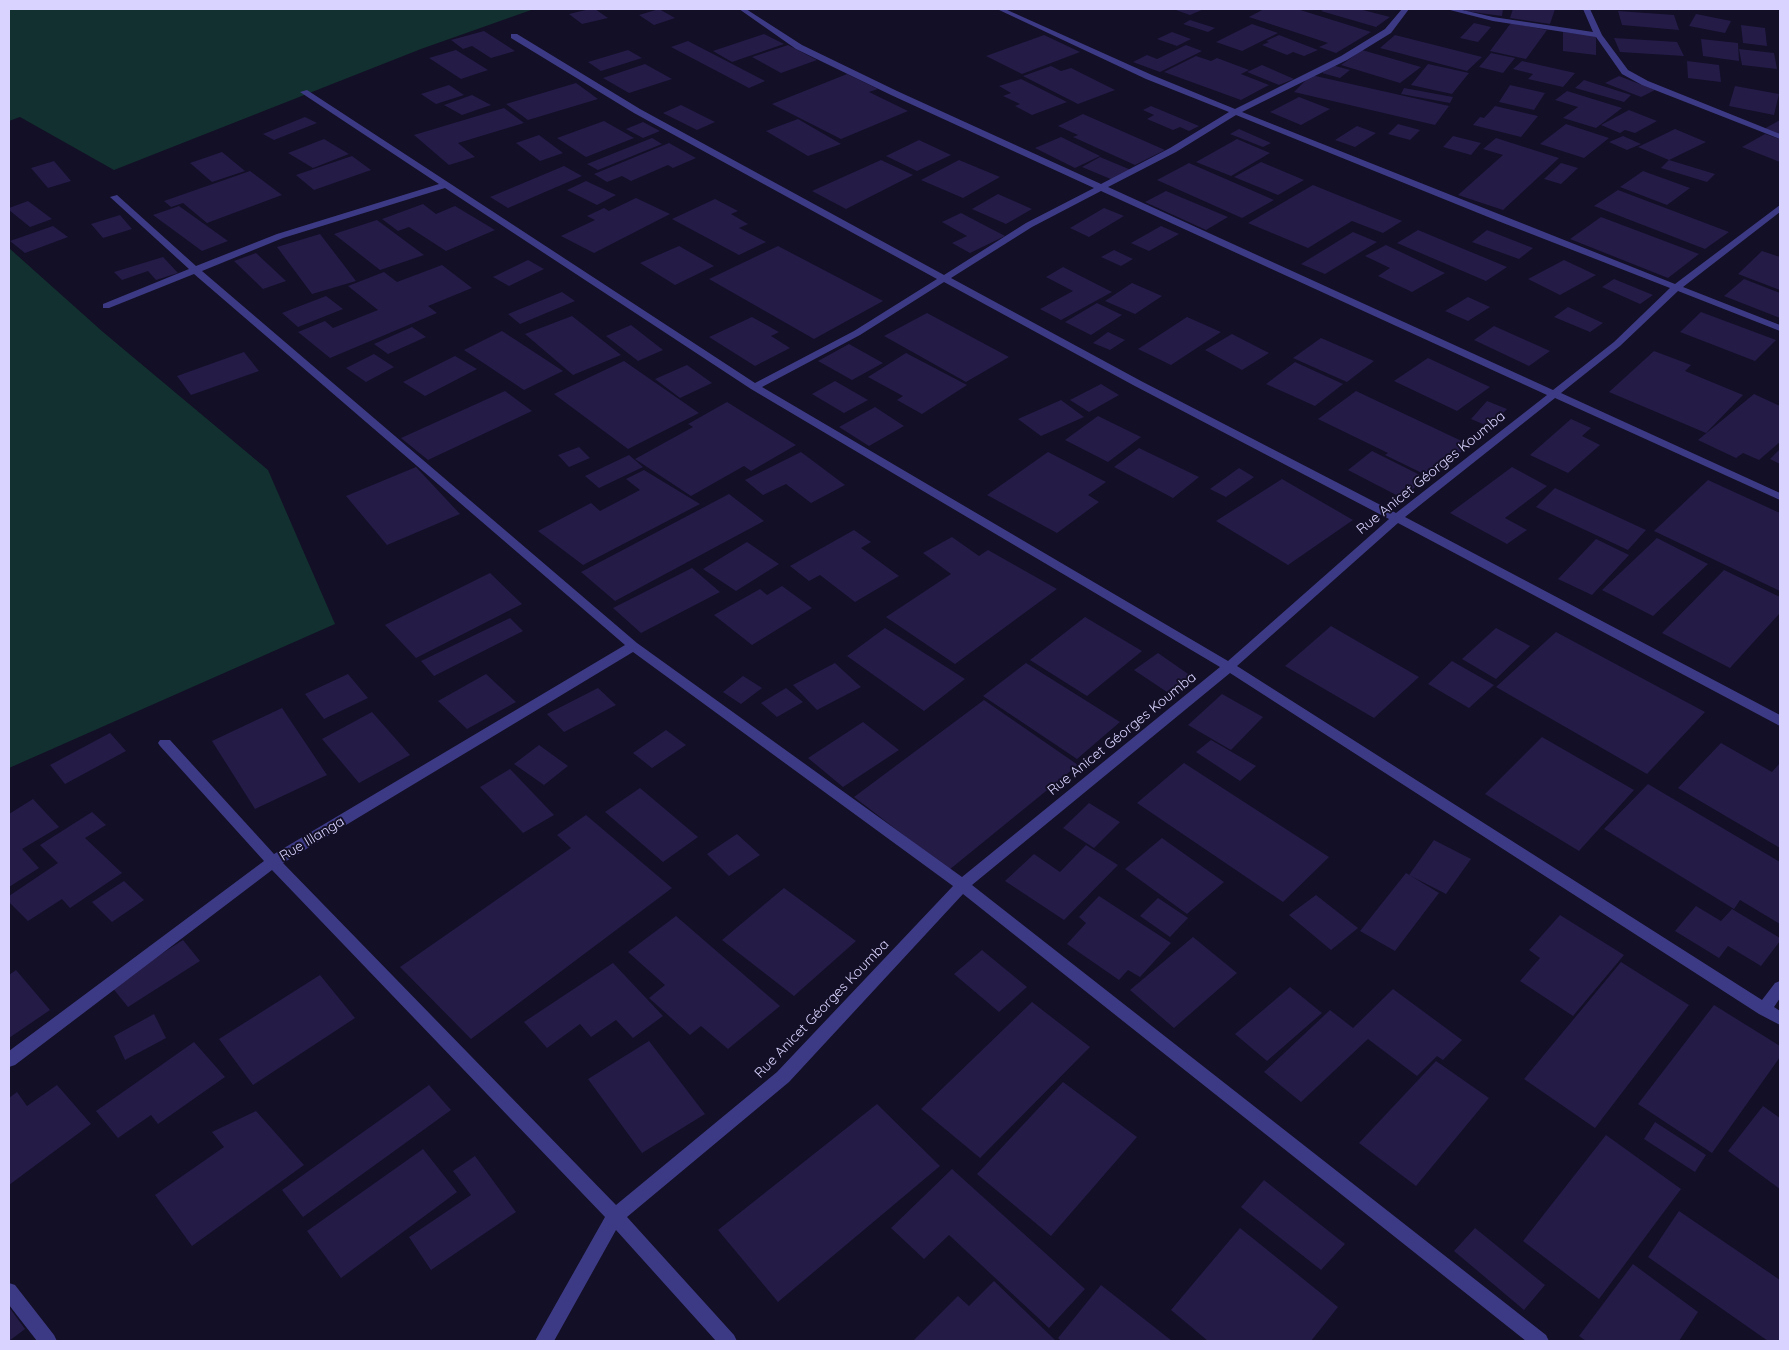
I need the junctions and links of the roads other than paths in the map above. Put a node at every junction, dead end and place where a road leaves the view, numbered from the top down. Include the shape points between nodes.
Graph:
1 (742, 9) edge
2 (1000, 9) edge
3 (1406, 9) edge
4 (1450, 9) edge
5 (1586, 9) edge
6 (1598, 35) junction
7 (514, 36) dead end
8 (304, 92) dead end
9 (1235, 112) junction
10 (1780, 137) edge
11 (445, 185) junction
12 (1099, 188) junction
13 (114, 197) dead end
14 (1780, 208) edge
15 (194, 269) junction
16 (943, 278) junction
17 (1676, 288) junction
18 (106, 306) dead end
19 (1780, 328) edge
20 (755, 387) junction
21 (1554, 394) junction
22 (1780, 497) edge
23 (1398, 518) junction
24 (633, 646) junction
25 (1229, 667) junction
26 (1780, 721) edge
27 (165, 744) dead end
28 (273, 862) junction
29 (962, 884) junction
30 (1780, 987) edge
31 (1764, 1009) junction
32 (1780, 1019) edge
33 (9, 1060) edge
34 (615, 1216) junction
35 (9, 1291) edge
36 (48, 1341) edge
37 (544, 1341) edge
38 (728, 1341) edge
39 (1540, 1341) edge

1 - 12 street via 799,47
2 - 9 street
3 - 9 street via 1388,31 1344,58
4 - 6 street
5 - 6 street
6 - 10 street via 1625,72 1644,83
7 - 16 street via 637,112
8 - 11 street
9 - 12 street via 1173,150
9 - 17 street
11 - 15 street via 280,236
11 - 20 street
12 - 16 street via 1029,225
12 - 21 street
13 - 15 street
14 - 17 street, Rue Anicet Géorges Koumba
15 - 18 street
15 - 24 street
16 - 20 street via 857,333
16 - 23 street
17 - 19 street
17 - 21 street, Rue Anicet Géorges Koumba via 1616,344
20 - 25 street
21 - 22 street
21 - 23 street, Rue Anicet Géorges Koumba
23 - 25 street, Rue Anicet Géorges Koumba
23 - 26 street
24 - 28 street, Rue Illanga
24 - 29 street
25 - 29 street, Rue Anicet Géorges Koumba
25 - 31 street
27 - 28 street
28 - 33 street, Rue Illanga
28 - 34 street
29 - 34 street, Rue Anicet Géorges Koumba via 782,1077
29 - 39 street
30 - 31 street
31 - 32 street
34 - 37 street, Rue Anicet Géorges Koumba
34 - 38 street
35 - 36 street

